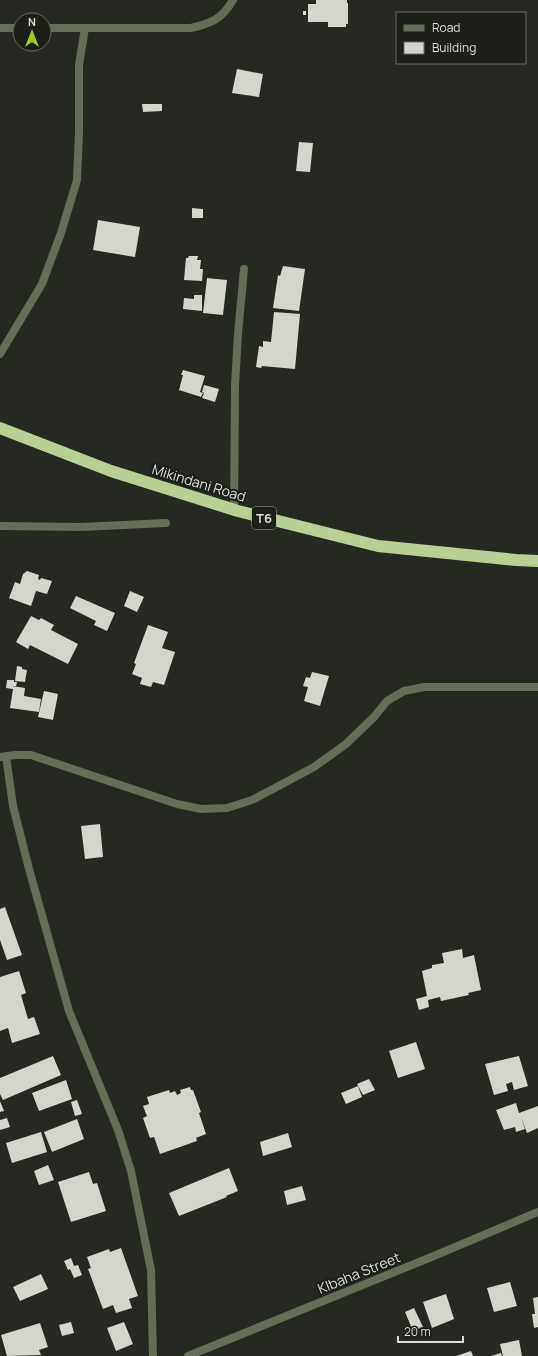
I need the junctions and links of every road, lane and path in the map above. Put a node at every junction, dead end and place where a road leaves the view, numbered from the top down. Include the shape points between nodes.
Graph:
1 (233, 0) edge
2 (0, 28) edge
3 (12, 28) edge
4 (52, 28) edge
5 (84, 28) junction
6 (244, 269) dead end
7 (0, 354) edge
8 (0, 428) edge
9 (234, 510) junction
10 (166, 523) dead end
11 (0, 526) edge
12 (538, 561) edge
13 (538, 687) edge
14 (3, 756) edge
15 (538, 1212) edge
16 (153, 1356) edge
17 (188, 1356) edge

1 - 5 street via 219,19 191,28
2 - 3 street
4 - 5 street
5 - 7 street via 78,64 77,180 42,284
6 - 9 street via 235,385
8 - 9 highway, Mikindani Road / T6 via 111,472
9 - 12 highway, Mikindani Road / T6 via 378,546
10 - 11 street via 82,527
13 - 14 street via 424,687 404,691 387,701 346,744 314,767 252,800 227,808 201,809 177,804 31,755
14 - 16 street via 29,869 69,1011 118,1130 131,1171 151,1270
15 - 17 street, KIbaha Street

